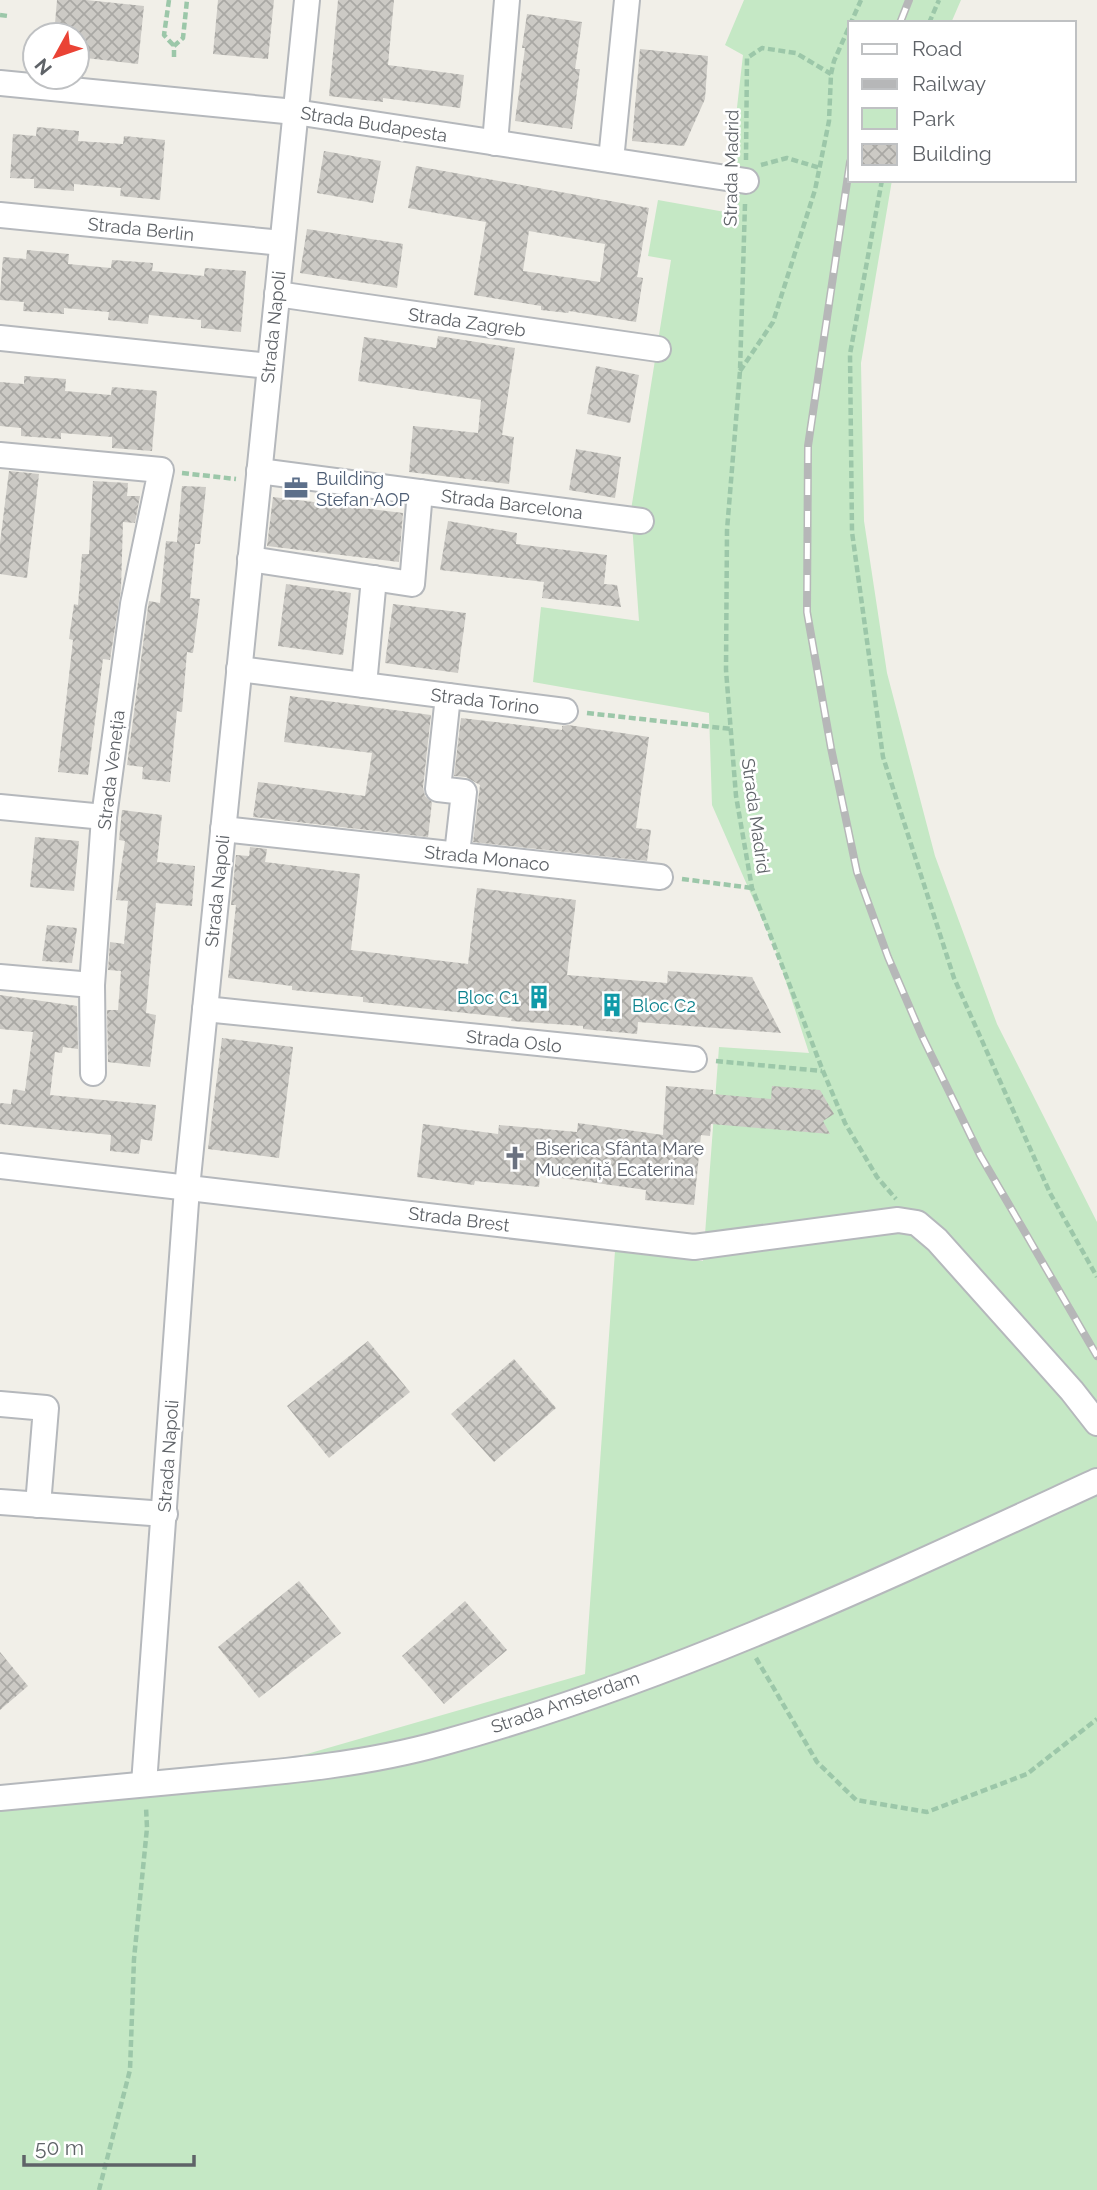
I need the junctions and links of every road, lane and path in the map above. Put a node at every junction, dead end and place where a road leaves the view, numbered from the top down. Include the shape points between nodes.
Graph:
1 (169, 0) edge
2 (187, 0) edge
3 (307, 0) edge
4 (507, 0) edge
5 (627, 0) edge
6 (861, 0) edge
7 (939, 0) edge
8 (0, 15) edge
9 (8, 16) dead end
10 (851, 21) edge
11 (930, 21) edge
12 (848, 27) edge
13 (174, 46) junction
14 (174, 57) dead end
15 (831, 74) junction
16 (0, 83) edge
17 (295, 112) junction
18 (495, 143) junction
19 (611, 160) junction
20 (820, 168) junction
21 (746, 181) junction
22 (882, 182) edge
23 (0, 215) edge
24 (282, 243) junction
25 (277, 294) junction
26 (0, 338) edge
27 (658, 349) dead end
28 (270, 366) junction
29 (740, 372) junction
30 (0, 454) edge
31 (160, 470) junction
32 (258, 476) junction
33 (421, 492) junction
34 (641, 521) dead end
35 (250, 559) junction
36 (374, 578) junction
37 (239, 669) junction
38 (365, 685) junction
39 (448, 696) junction
40 (565, 711) joint
41 (731, 729) junction
42 (0, 807) edge
43 (104, 817) junction
44 (223, 829) junction
45 (457, 854) junction
46 (660, 877) joint
47 (752, 888) junction
48 (0, 977) edge
49 (92, 985) junction
50 (205, 1009) junction
51 (694, 1059) joint
52 (823, 1071) junction
53 (93, 1073) dead end
54 (0, 1166) edge
55 (187, 1188) junction
56 (917, 1223) junction
57 (1097, 1277) edge
58 (0, 1404) edge
59 (1097, 1423) edge
60 (1097, 1481) edge
61 (0, 1502) edge
62 (38, 1505) junction
63 (165, 1514) junction
64 (731, 1643) junction
65 (1097, 1719) edge
66 (144, 1784) junction
67 (0, 1798) edge
68 (99, 2190) edge

1 - 13 path via 164,35
2 - 13 path via 183,38
3 - 17 street, Strada Napoli
4 - 18 street
5 - 19 street
6 - 10 path, Strada Madrid
7 - 11 path
8 - 9 path
12 - 15 path, Strada Madrid
13 - 14 path
15 - 20 path, Strada Madrid
15 - 21 path, Strada Madrid via 796,53 762,48 747,58
16 - 17 street, Strada Budapesta
17 - 18 street, Strada Budapesta
17 - 24 street, Strada Napoli
18 - 19 street, Strada Budapesta
19 - 21 street, Strada Budapesta
20 - 21 path via 787,158 762,164
20 - 29 path, Strada Madrid via 773,322
21 - 29 path, Strada Madrid
22 - 57 path via 850,354 852,532 883,757 954,978 1050,1193
23 - 24 street, Strada Berlin
24 - 25 street, Strada Napoli
25 - 27 street, Strada Zagreb
25 - 28 street, Strada Napoli
26 - 28 street
28 - 32 street, Strada Napoli
29 - 41 path, Strada Madrid via 727,530 726,670
30 - 31 street
31 - 32 path
31 - 43 street, Strada Veneția via 133,604
32 - 33 street, Strada Barcelona
32 - 35 street, Strada Napoli
33 - 34 street, Strada Barcelona
33 - 36 street via 412,584
35 - 36 street
35 - 37 street, Strada Napoli
36 - 38 street
37 - 38 street, Strada Torino
37 - 44 street, Strada Napoli
38 - 39 street, Strada Torino
39 - 40 street, Strada Torino
39 - 45 street via 438,789 464,792
40 - 41 path, Strada Torino
41 - 47 path, Strada Madrid via 736,796
42 - 43 street
43 - 49 street, Strada Veneția
44 - 45 street, Strada Monaco
44 - 50 street, Strada Napoli
45 - 46 street, Strada Monaco
46 - 47 path
47 - 52 path, Strada Madrid
48 - 49 street
49 - 53 street, Strada Veneția
50 - 51 street, Strada Oslo
50 - 55 street, Strada Napoli
51 - 52 path
52 - 56 path, Strada Madrid via 845,1123 877,1177
54 - 55 street, Strada Brest
55 - 56 street, Strada Brest via 694,1247 898,1220
55 - 63 street, Strada Napoli
56 - 59 street via 972,1278
58 - 62 street via 46,1408
60 - 64 street, Strada Amsterdam
61 - 62 street
62 - 63 street
63 - 66 street, Strada Napoli
64 - 65 path via 757,1658 817,1762 856,1800 927,1812 1027,1774
64 - 66 street, Strada Amsterdam via 578,1700 440,1744 320,1768
66 - 67 street, Strada Amsterdam
66 - 68 path via 147,1828 134,1959 130,2070

